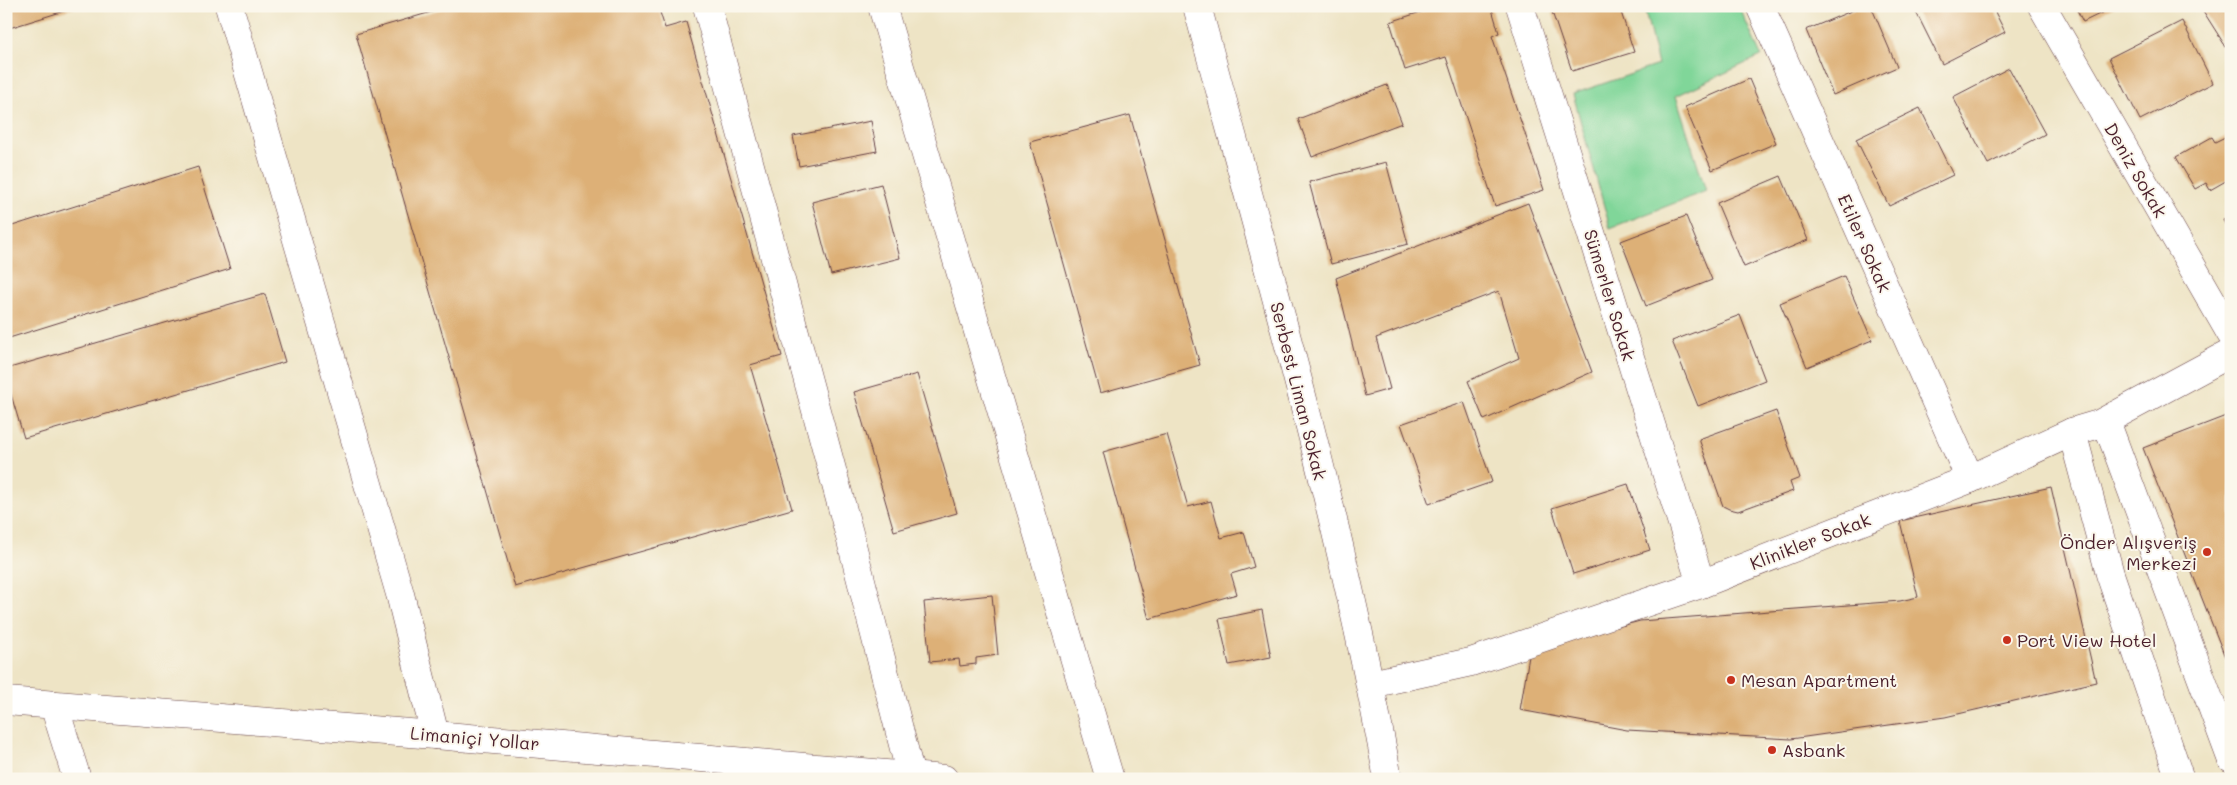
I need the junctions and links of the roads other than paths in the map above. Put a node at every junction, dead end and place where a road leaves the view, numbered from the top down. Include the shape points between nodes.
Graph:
1 (230, 6) edge
2 (707, 6) edge
3 (882, 6) edge
4 (1197, 6) edge
5 (1520, 6) edge
6 (1760, 6) edge
7 (2042, 6) edge
8 (2231, 334) edge
9 (2231, 353) edge
10 (2106, 421) junction
11 (2072, 432) junction
12 (1970, 479) junction
13 (1700, 584) junction
14 (1371, 684) junction
15 (6, 701) edge
16 (54, 705) junction
17 (435, 735) junction
18 (2231, 758) edge
19 (748, 770) edge
20 (911, 776) junction
21 (77, 779) edge
22 (944, 779) edge
23 (1110, 779) edge
24 (1388, 779) edge
25 (2180, 779) edge

1 - 17 street via 400,594
2 - 20 street
3 - 23 street
4 - 14 street, Serbest Liman Sokak via 1299,385
5 - 13 street, Sümerler Sokak
6 - 12 street, Etiler Sokak
7 - 8 street, Deniz Sokak
9 - 10 street, Klinikler Sokak
10 - 11 street, Klinikler Sokak
10 - 18 street
11 - 12 street, Klinikler Sokak
11 - 25 street via 2110,574
12 - 13 street, Klinikler Sokak
13 - 14 street, Klinikler Sokak via 1471,662
14 - 24 street, Serbest Liman Sokak
15 - 16 street, Limaniçi Yollar
16 - 17 street, Limaniçi Yollar
16 - 21 street
17 - 19 street, Limaniçi Yollar
19 - 20 street, Limaniçi Yollar
20 - 22 street, Limaniçi Yollar

